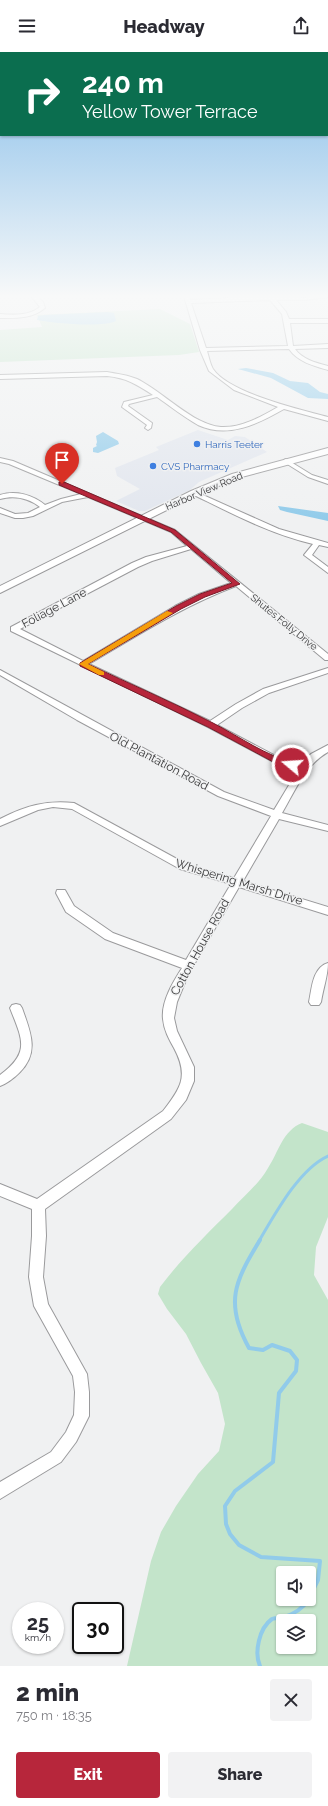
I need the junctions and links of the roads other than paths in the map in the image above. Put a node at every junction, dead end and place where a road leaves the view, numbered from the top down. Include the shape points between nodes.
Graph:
1 (211, 371) edge
2 (0, 377) edge
3 (158, 395) junction
4 (283, 407) junction
5 (328, 419) edge
6 (148, 428) dead end
7 (328, 451) edge
8 (0, 460) edge
9 (286, 462) junction
10 (328, 482) edge
11 (74, 489) junction
12 (194, 493) junction
13 (88, 495) junction
14 (0, 497) edge
15 (36, 501) junction
16 (44, 508) junction
17 (0, 510) edge
18 (142, 518) junction
19 (317, 543) junction
20 (328, 545) edge
21 (191, 547) junction
22 (328, 571) edge
23 (237, 584) junction
24 (0, 590) edge
25 (328, 658) edge
26 (83, 664) junction
27 (328, 670) edge
28 (0, 672) edge
29 (210, 725) junction
30 (328, 748) edge
31 (303, 768) junction
32 (277, 815) junction
33 (0, 823) edge
34 (328, 828) edge
35 (236, 882) junction
36 (61, 893) dead end
37 (328, 911) edge
38 (189, 966) junction
39 (328, 967) edge
40 (315, 1002) dead end
41 (16, 1008) dead end
42 (0, 1081) edge
43 (0, 1190) edge
44 (38, 1206) junction
45 (0, 1491) edge

1 - 4 street via 237,389
2 - 3 street via 108,374 130,379
3 - 4 street via 208,428 219,430 257,422
3 - 6 street via 126,403 125,407 150,424
4 - 5 street
7 - 9 main road, Harbor View Road
8 - 11 street, Shutes Folly Drive via 11,462
9 - 10 street via 310,476
9 - 12 main road, Harbor View Road via 235,476
11 - 13 street, Shutes Folly Drive
11 - 15 street via 48,500
12 - 18 main road, Harbor View Road
12 - 19 street via 261,524
13 - 16 street
13 - 18 street, Shutes Folly Drive
14 - 15 street via 19,495
15 - 16 street
16 - 17 street via 23,517 12,516
18 - 21 street, Shutes Folly Drive via 173,531
18 - 24 main road, Harbor View Road
19 - 20 street
19 - 22 street via 308,555
21 - 23 street, Shutes Folly Drive
21 - 26 street, Foliage Lane via 135,565 14,629
23 - 25 street, Shutes Folly Drive
23 - 26 street via 202,596 178,608
26 - 29 street, Foliage Lane
27 - 29 street via 266,691
28 - 32 street, Old Plantation Road via 221,794
29 - 31 street, Foliage Lane via 282,763
30 - 31 street, Cotton House Road via 314,756
31 - 32 street, Cotton House Road
32 - 34 street, Old Plantation Road
32 - 35 street, Cotton House Road
33 - 35 street, Whispering Marsh Drive via 31,807 45,804 74,806 184,868
35 - 37 street, Whispering Marsh Drive
35 - 38 street, Cotton House Road
36 - 38 street via 70,909 109,936
38 - 44 street, Cotton House Road via 168,1013 169,1025 189,1066 187,1090 180,1102 167,1115
39 - 40 street via 319,978
41 - 42 street via 28,1042 27,1055 14,1072
43 - 44 street
44 - 45 street via 36,1277 41,1306 80,1374 81,1416 72,1437 56,1457

